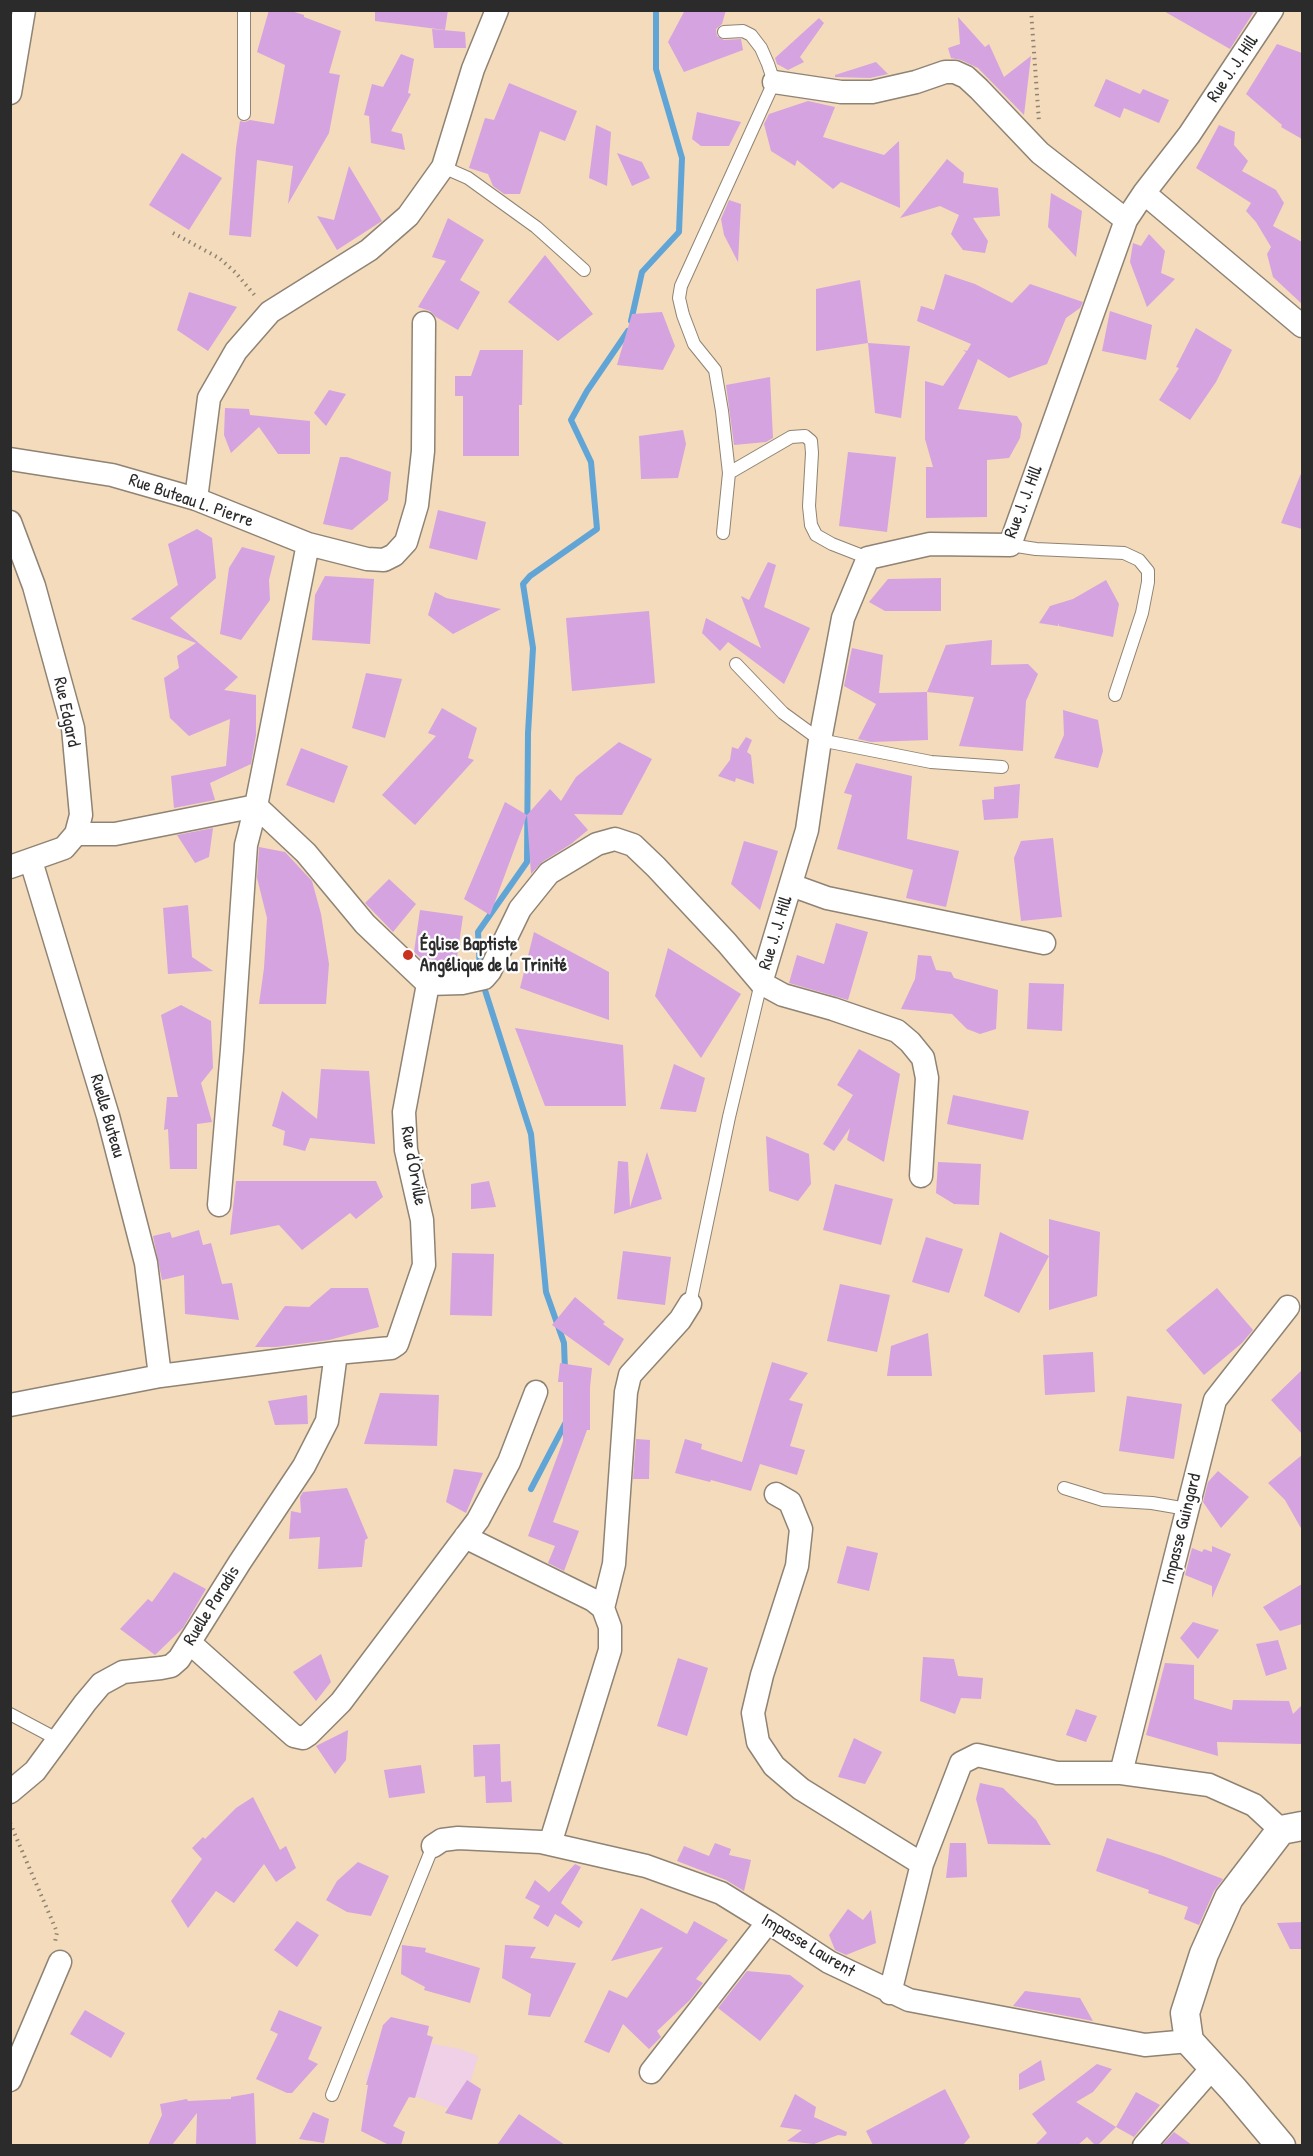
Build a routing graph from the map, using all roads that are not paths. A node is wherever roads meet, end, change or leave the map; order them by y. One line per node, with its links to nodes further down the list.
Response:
1 (24, 10): 7 (street)
2 (243, 10): 8 (lane)
3 (496, 10): 9 (street)
4 (1272, 10): 10 (street, Rue J. J. Hill)
5 (724, 32): 6 (lane)
6 (774, 82): 11 (street); 16 (lane)
7 (10, 93)
8 (243, 114)
9 (443, 167): 12 (lane); 17 (street)
10 (1144, 193): 11 (street, Rue J. J. Hill); 14 (street)
11 (1126, 220): 21 (street, Rue J. J. Hill)
12 (584, 270)
13 (424, 323): 20 (street, Rue Buteau L. Pierre)
14 (1302, 326)
15 (10, 459): 17 (street, Rue Buteau L. Pierre)
16 (729, 473): 19 (lane); 22 (lane)
17 (196, 500): 20 (street, Rue Buteau L. Pierre)
18 (10, 522): 28 (street, Rue Edgard)
19 (723, 533)
20 (308, 544): 27 (street)
21 (1010, 545): 22 (street, Rue J. J. Hill); 24 (lane)
22 (868, 558): 25 (street, Rue J. J. Hill)
23 (736, 664): 25 (lane)
24 (1115, 695)
25 (820, 740): 26 (lane); 30 (street, Rue J. J. Hill)
26 (1002, 767)
27 (256, 806): 28 (street); 33 (street); 35 (street)
28 (76, 834): 29 (street)
29 (21, 864): 39 (street, Ruelle Buteau)
30 (791, 885): 31 (street); 32 (street, Rue J. J. Hill)
31 (1044, 943)
32 (761, 983): 33 (street); 34 (street); 36 (lane)
33 (428, 984): 38 (street, Rue d'Orville)
34 (921, 1176)
35 (219, 1205)
36 (690, 1304): 46 (street)
37 (1288, 1307): 44 (street, Impasse Guingard)
38 (336, 1353): 39 (street, Rue d'Orville); 47 (street, Ruelle Paradis)
39 (160, 1376): 41 (street, Rue d'Orville)
40 (536, 1392): 45 (street)
41 (10, 1405)
42 (1064, 1488): 44 (lane)
43 (776, 1494): 55 (street)
44 (1187, 1509): 50 (street, Impasse Guingard)
45 (465, 1537): 46 (street); 47 (street)
46 (603, 1608): 53 (street)
47 (190, 1643): 49 (street, Ruelle Paradis)
48 (10, 1714): 49 (lane)
49 (57, 1739): 51 (street, Ruelle Paradis)
50 (1121, 1773): 52 (street); 55 (street)
51 (10, 1792)
52 (1292, 1828): 59 (street)
53 (550, 1844): 54 (street, Impasse Laurent); 56 (street, Impasse Laurent)
54 (433, 1846): 63 (lane)
55 (922, 1864): 58 (street)
56 (768, 1922): 58 (street, Impasse Laurent); 61 (street)
57 (60, 1962): 62 (street)
58 (890, 1993): 59 (street, Impasse Laurent)
59 (1189, 2041): 60 (street)
60 (1213, 2067): 64 (street); 65 (street)
61 (651, 2072)
62 (10, 2080)
63 (332, 2095)
64 (1144, 2145)
65 (1281, 2145)

